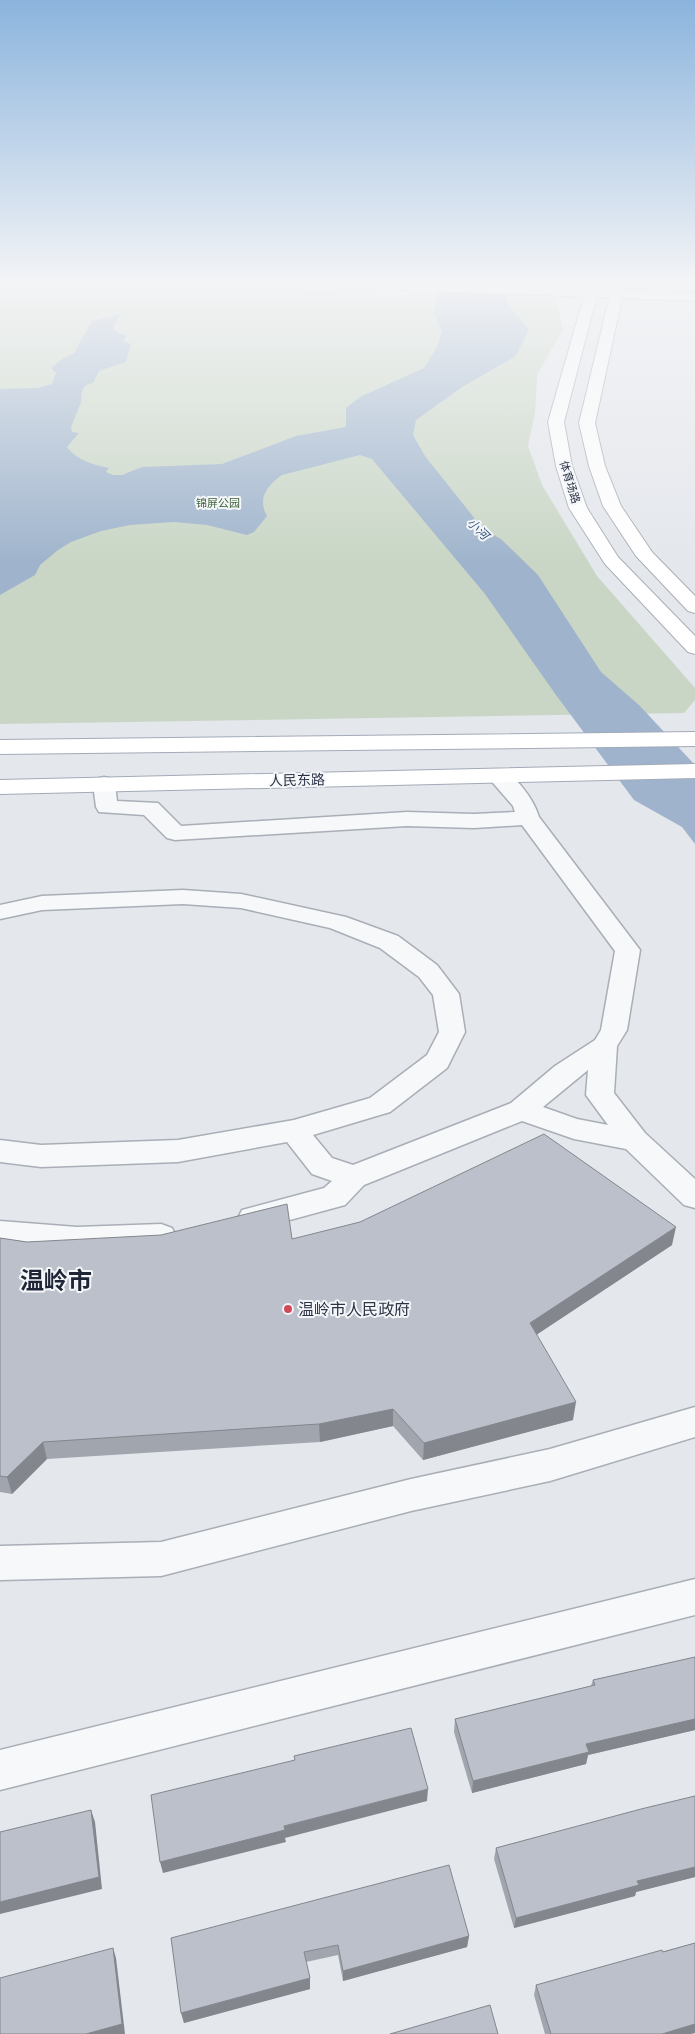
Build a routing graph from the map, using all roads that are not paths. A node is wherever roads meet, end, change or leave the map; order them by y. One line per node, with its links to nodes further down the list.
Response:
1 (574, 374): 4 (main road, 体育场路)
2 (594, 374): 3 (main road)
3 (695, 607)
4 (695, 648)
5 (695, 739): 6 (main road)
6 (0, 747)
7 (695, 771): 8 (main road, 人民东路)
8 (498, 776): 9 (main road, 人民东路); 11 (street)
9 (104, 784): 10 (main road, 人民东路); 11 (street)
10 (0, 787)
11 (528, 818): 13 (street)
12 (0, 912): 15 (street)
13 (604, 1046): 14 (street); 16 (street)
14 (521, 1110): 16 (street); 18 (street)
15 (294, 1130): 17 (street); 18 (street)
16 (635, 1140): 19 (street)
17 (0, 1151)
18 (354, 1178): 20 (street)
19 (695, 1198)
20 (223, 1225)
21 (0, 1234): 22 (street)
22 (186, 1235)
23 (695, 1422): 24 (street)
24 (0, 1563)
25 (695, 1597): 26 (street)
26 (0, 1770)

